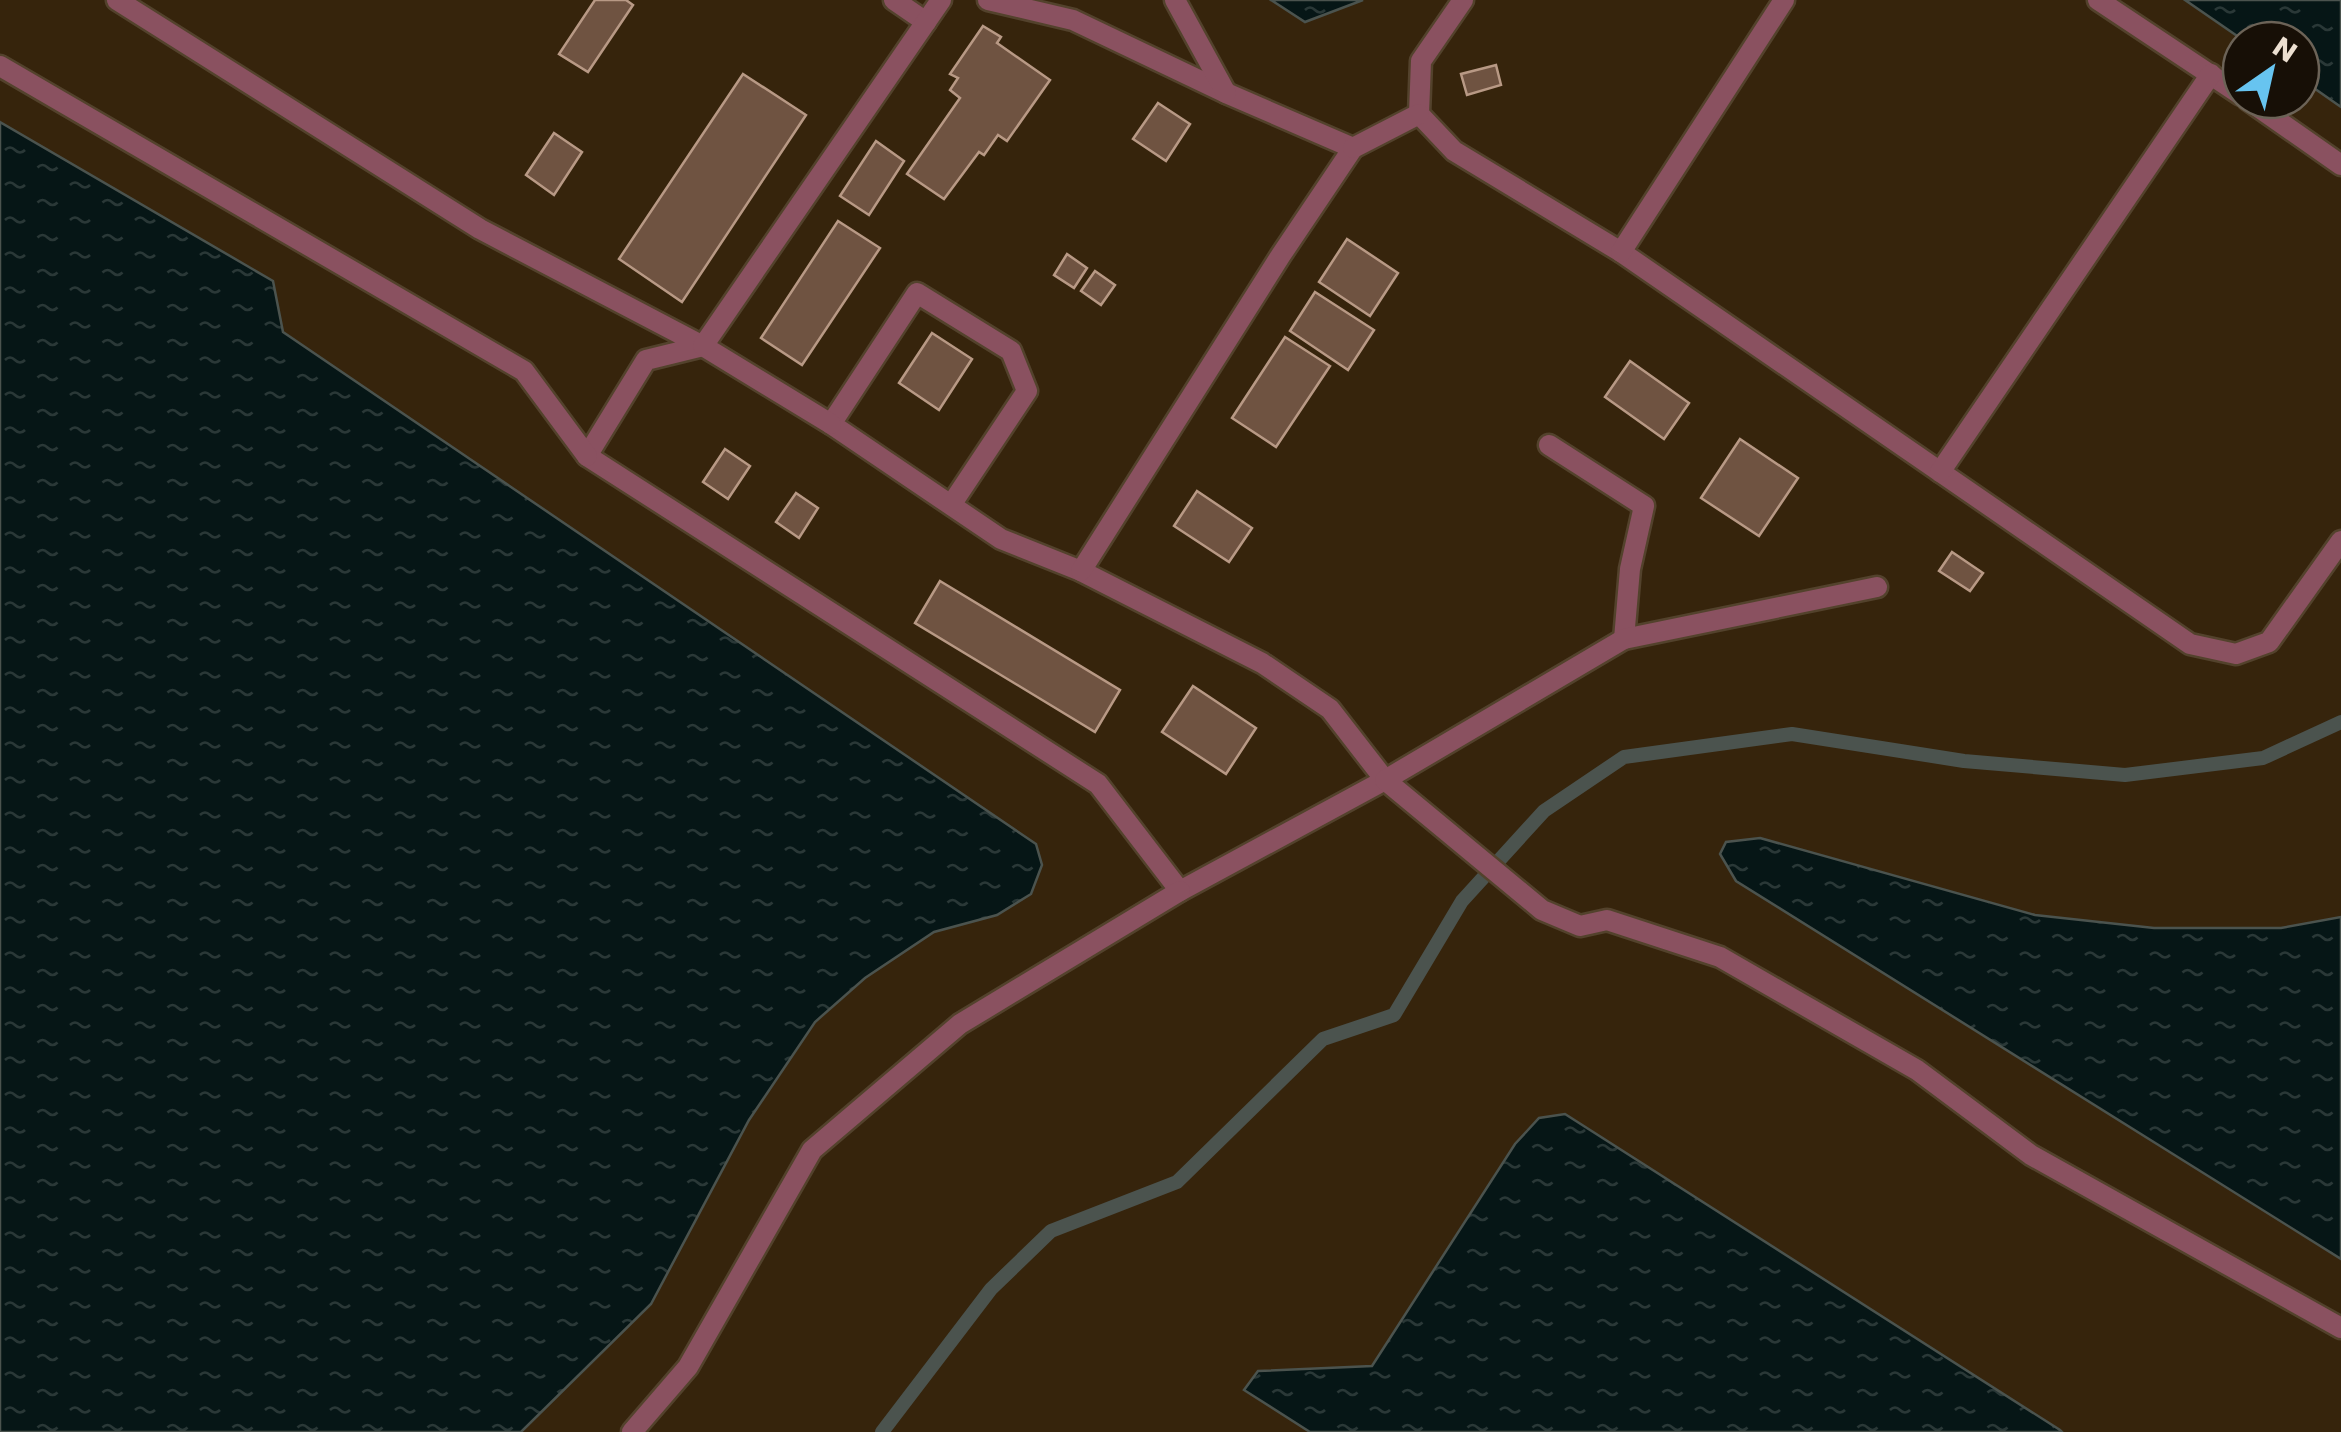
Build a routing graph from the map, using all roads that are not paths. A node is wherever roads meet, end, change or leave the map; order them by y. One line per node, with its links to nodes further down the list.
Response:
1 (116, 0): 19 (lane)
2 (894, 0): 9 (lane)
3 (940, 0): 9 (lane)
4 (988, 0): 13 (lane)
5 (1175, 0): 13 (lane)
6 (1463, 0): 14 (lane)
7 (1784, 0): 18 (lane)
8 (2098, 0): 11 (lane)
9 (926, 22): 19 (lane)
10 (0, 66): 22 (lane)
11 (2211, 74): 12 (lane); 23 (lane)
12 (2221, 81)
13 (1226, 93): 16 (lane)
14 (1419, 114): 16 (lane); 18 (lane)
15 (2277, 120): 17 (lane)
16 (1353, 148): 26 (lane)
17 (2341, 165)
18 (1621, 252): 23 (lane)
19 (702, 346): 20 (lane); 22 (lane)
20 (831, 424): 24 (lane); 24 (lane)
21 (1549, 446): 28 (lane)
22 (586, 456): 30 (lane)
23 (1940, 472): 25 (lane)
24 (951, 506): 26 (lane)
25 (2341, 541)
26 (1081, 571): 29 (lane)
27 (1877, 587): 28 (lane)
28 (1624, 639): 29 (lane)
29 (1385, 780): 30 (lane); 31 (lane)
30 (1180, 891): 32 (lane)
31 (2341, 1328)
32 (632, 1432)

